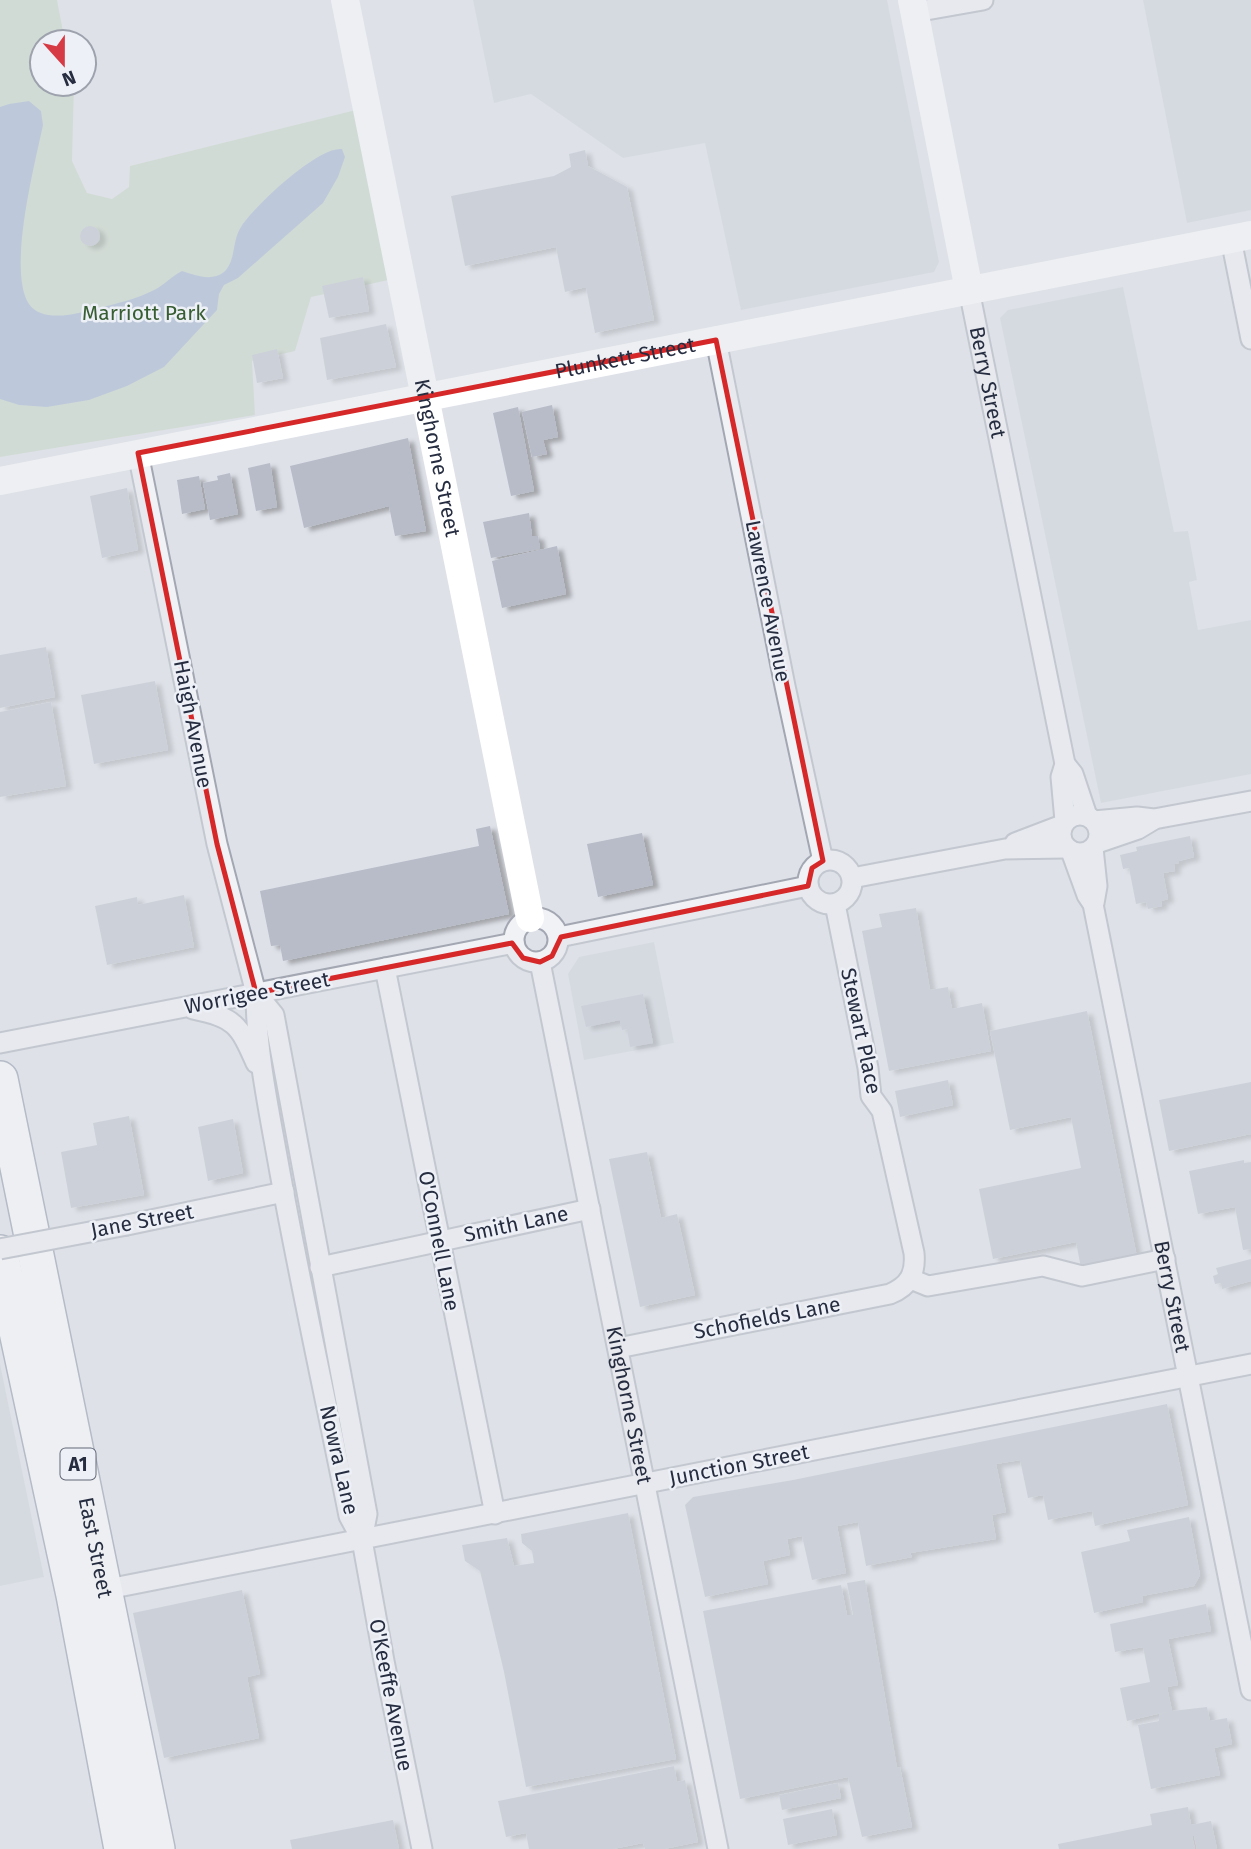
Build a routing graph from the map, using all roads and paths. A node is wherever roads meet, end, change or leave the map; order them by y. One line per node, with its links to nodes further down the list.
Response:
1 (345, 0): 8 (street, Kinghorne Street)
2 (983, 0): 3 (street)
3 (914, 6): 5 (street, Berry Street)
4 (1241, 237): 5 (street, Plunkett Street); 6 (street)
5 (969, 290): 7 (street, Plunkett Street); 11 (street, Berry Street)
6 (1251, 339)
7 (716, 340): 8 (street, Plunkett Street); 19 (street, Lawrence Avenue)
8 (426, 398): 9 (street, Plunkett Street); 24 (street, Kinghorne Street)
9 (138, 453): 10 (street, Plunkett Street); 29 (street, Haigh Avenue)
10 (0, 481)
11 (1065, 764): 13 (street, Berry Street); 15 (street, Berry Street)
12 (1251, 801): 14 (street)
13 (1091, 818): 14 (street); 15 (street); 16 (street)
14 (1154, 819): 16 (street)
15 (1064, 823): 17 (street); 18 (street)
16 (1095, 845): 18 (street); 23 (street, Berry Street)
17 (1005, 849): 18 (street); 20 (street)
18 (1069, 850): 23 (street, Berry Street)
19 (822, 861): 20 (street); 21 (street)
20 (852, 878): 22 (street)
21 (808, 886): 22 (street); 25 (street)
22 (835, 904): 42 (street, Stewart Place)
23 (1093, 904): 40 (street, Berry Street)
24 (530, 918): 25 (street); 26 (street)
25 (559, 937): 27 (street)
26 (514, 943): 27 (street); 28 (street, Worrigee Street)
27 (540, 962): 36 (street, Kinghorne Street)
28 (385, 968): 29 (street, Worrigee Street); 38 (street, O'Connell Lane)
29 (256, 993): 30 (street, Worrigee Street); 33 (street, Nowra Lane); 34 (street, Nowra Lane)
30 (186, 1007): 31 (street, Worrigee Street); 33 (street, Nowra Lane)
31 (0, 1043)
32 (0, 1079): 49 (highway, East Street / A1)
33 (265, 1083): 35 (street, Nowra Lane)
34 (297, 1140): 35 (street, Nowra Lane); 37 (street, Nowra Lane)
35 (284, 1192): 37 (street, Nowra Lane); 39 (street, Jane Street, bridge); 48 (street, Nowra Lane)
36 (590, 1209): 38 (street, Smith Lane); 43 (street, Kinghorne Street)
37 (313, 1231): 41 (street, Nowra Lane)
38 (439, 1241): 41 (street, Smith Lane); 47 (street, O'Connell Lane)
39 (0, 1251): 51 (highway, East Street / A1)
40 (1165, 1259): 42 (street); 45 (street, Berry Street)
41 (320, 1267): 48 (street, Nowra Lane)
42 (911, 1279): 43 (street, Schofields Lane)
43 (618, 1348): 46 (street, Kinghorne Street)
44 (1251, 1364): 45 (street, Junction Street)
45 (1188, 1377): 46 (street, Junction Street); 50 (street, Berry Street)
46 (645, 1484): 47 (street, Junction Street); 54 (street, Kinghorne Street)
47 (495, 1514): 48 (street, Junction Street)
48 (362, 1540): 49 (street, Junction Street); 53 (street, O'Keeffe Avenue)
49 (103, 1590): 52 (highway, East Street / A1)
50 (1251, 1690)
51 (122, 1849)
52 (157, 1849)
53 (422, 1849)
54 (718, 1849)

